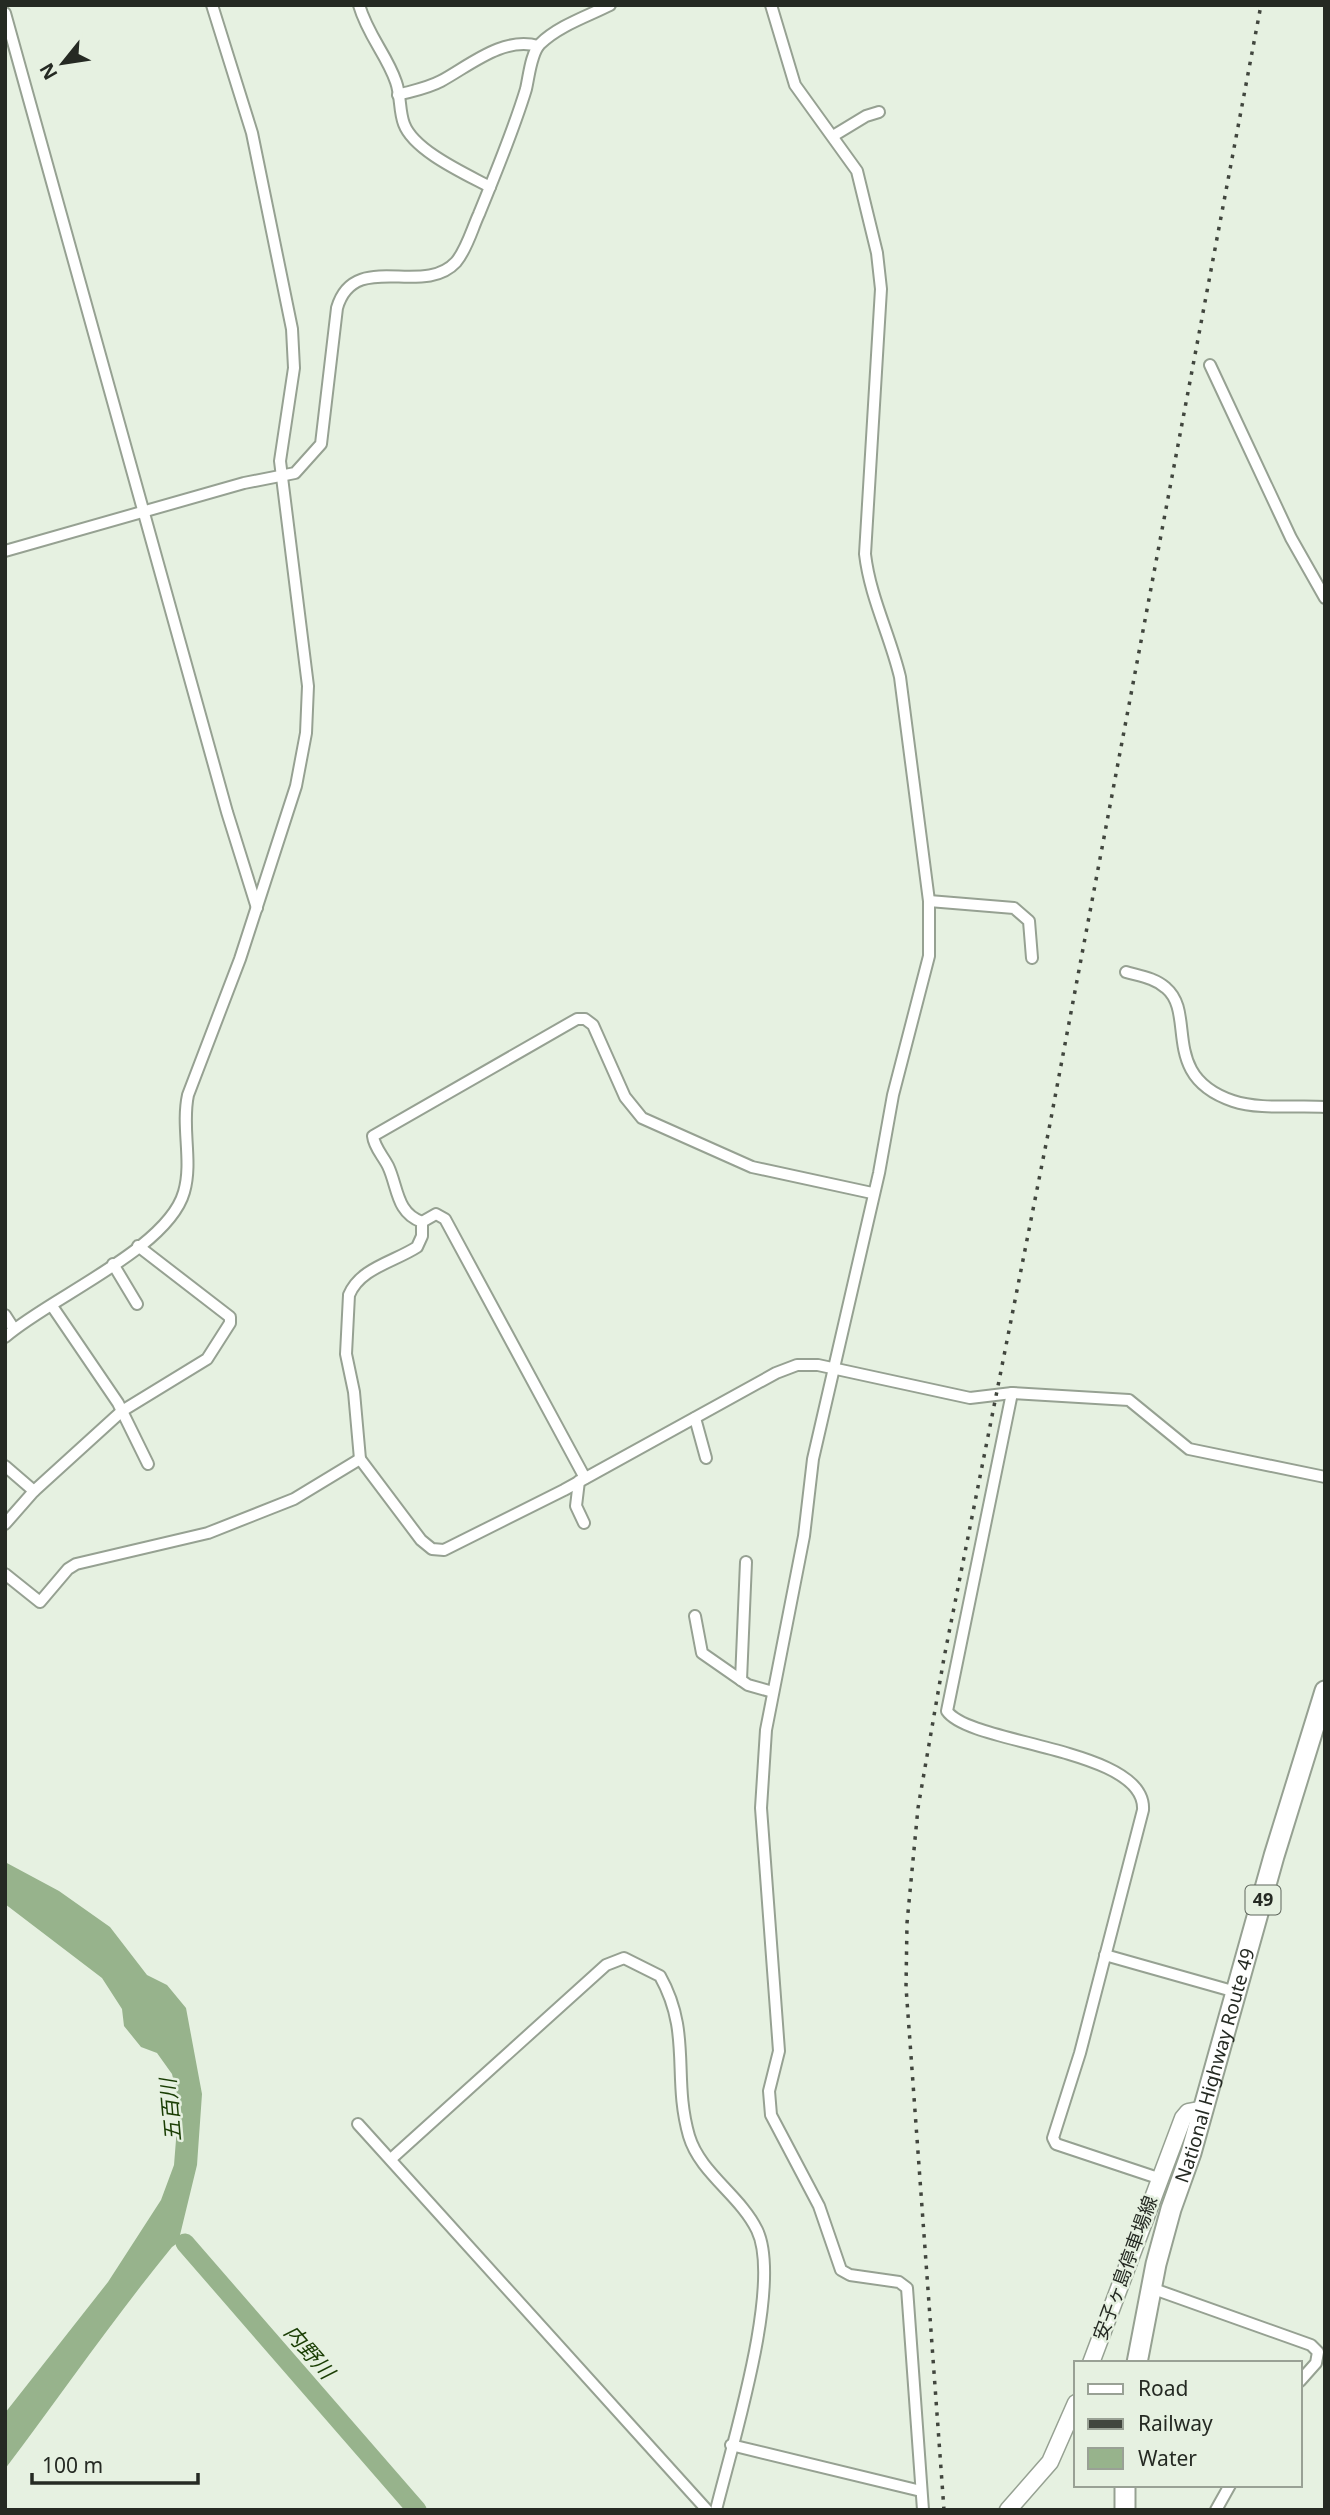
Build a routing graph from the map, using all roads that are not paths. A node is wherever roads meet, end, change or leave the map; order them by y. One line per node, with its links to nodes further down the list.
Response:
1 (212, 5): 12 (street)
2 (359, 5): 7 (street)
3 (610, 5): 6 (street)
4 (771, 5): 9 (street)
5 (5, 13): 13 (street)
6 (538, 46): 7 (street); 10 (street)
7 (398, 95): 10 (street)
8 (879, 112): 9 (street)
9 (833, 136): 16 (street)
10 (489, 187): 12 (street)
11 (1210, 365): 15 (street)
12 (280, 477): 13 (street); 17 (street)
13 (145, 513): 14 (street); 17 (street)
14 (5, 551)
15 (1323, 592)
16 (929, 901): 18 (street); 21 (street)
17 (257, 908): 23 (street)
18 (1032, 958)
19 (1126, 972): 20 (street)
20 (1325, 1107)
21 (872, 1193): 22 (street); 29 (street)
22 (422, 1222): 34 (street); 38 (street)
23 (138, 1246): 24 (street); 31 (street)
24 (113, 1264): 25 (street); 26 (street)
25 (137, 1304)
26 (52, 1306): 28 (street); 31 (street)
27 (5, 1315): 28 (street)
28 (10, 1333)
29 (835, 1368): 30 (street); 32 (street); 47 (street)
30 (1012, 1393): 37 (street); 49 (street)
31 (122, 1411): 35 (street); 39 (street)
32 (695, 1418): 33 (street); 38 (street)
33 (705, 1458)
34 (360, 1459): 38 (street); 43 (street)
35 (148, 1464)
36 (5, 1465): 39 (street)
37 (1325, 1477)
38 (582, 1479): 40 (street)
39 (34, 1491): 41 (street)
40 (584, 1523)
41 (5, 1524)
42 (746, 1562): 45 (street)
43 (5, 1574)
44 (695, 1616): 45 (street)
45 (741, 1680): 47 (street)
46 (1325, 1691): 48 (highway, National Highway Route 49 / 49)
47 (773, 1692): 63 (street)
48 (1321, 1714): 50 (highway, National Highway Route 49 / 49)
49 (1105, 1955): 50 (street); 54 (street)
50 (1236, 1992): 51 (highway, National Highway Route 49 / 49)
51 (1204, 2109): 54 (main road, 安子ヶ島停車場線); 55 (highway, National Highway Route 49 / 49)
52 (358, 2124): 53 (street)
53 (391, 2159): 60 (street); 64 (street)
54 (1158, 2178): 56 (main road, 安子ヶ島停車場線)
55 (1151, 2288): 57 (highway, National Highway Route 49 / 49); 58 (street)
56 (1092, 2361)
57 (1137, 2361)
58 (1302, 2379)
59 (1074, 2408): 67 (main road)
60 (731, 2445): 63 (street); 65 (street)
61 (1125, 2487): 68 (highway)
62 (1229, 2487): 69 (street)
63 (921, 2491): 66 (street)
64 (707, 2510)
65 (716, 2510)
66 (923, 2510)
67 (1008, 2510)
68 (1125, 2510)
69 (1216, 2510)

